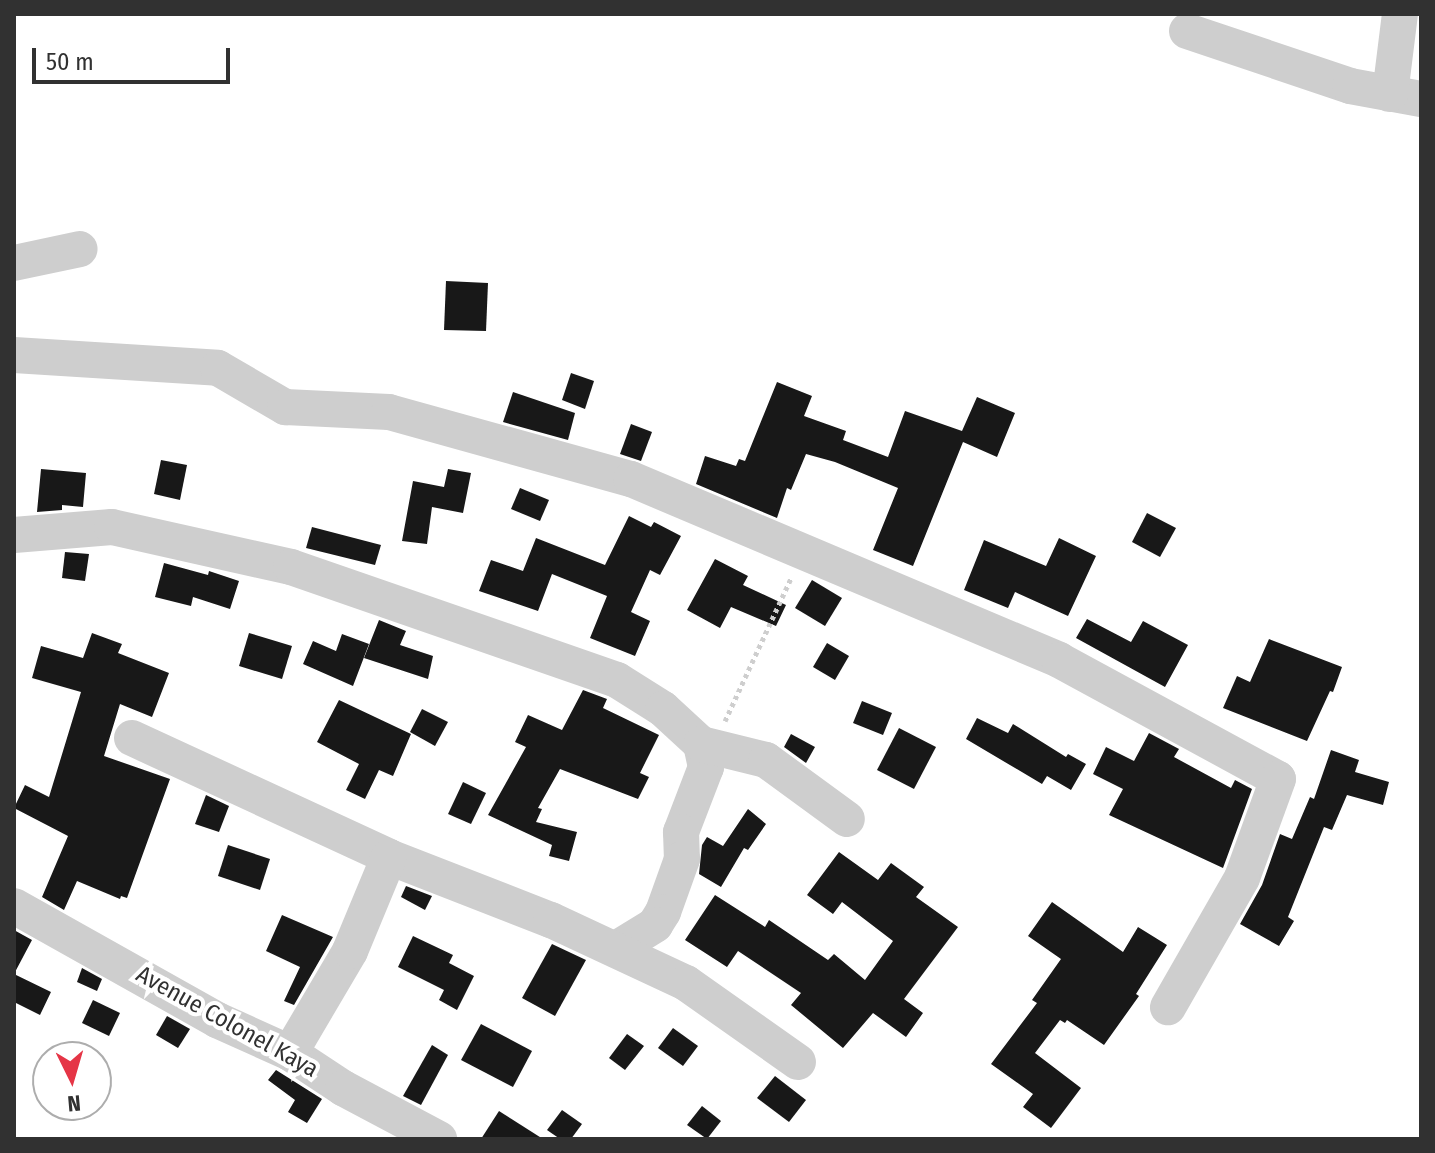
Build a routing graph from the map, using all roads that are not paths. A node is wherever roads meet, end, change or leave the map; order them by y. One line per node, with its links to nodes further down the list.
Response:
1 (1400, 14): 3 (street)
2 (1187, 31): 3 (street)
3 (1405, 97)
4 (80, 249): 5 (street)
5 (14, 263)
6 (14, 355): 14 (street)
7 (14, 535): 9 (street)
8 (132, 738): 11 (street)
9 (701, 744): 10 (street); 13 (street)
10 (847, 819)
11 (389, 857): 13 (street); 15 (street)
12 (14, 906): 15 (street, Avenue Colonel Kaya)
13 (616, 949): 16 (street)
14 (1168, 1007)
15 (290, 1053): 17 (street, Avenue Colonel Kaya)
16 (798, 1062)
17 (439, 1139)

